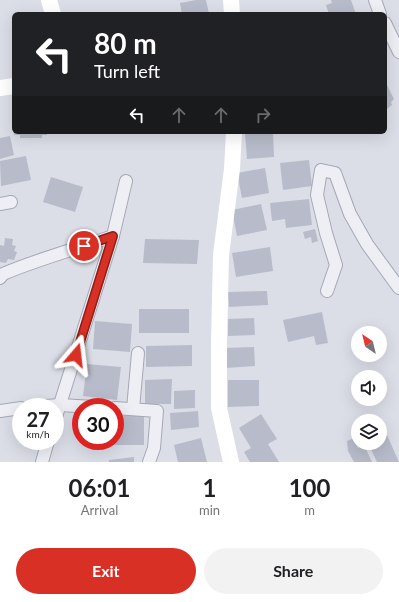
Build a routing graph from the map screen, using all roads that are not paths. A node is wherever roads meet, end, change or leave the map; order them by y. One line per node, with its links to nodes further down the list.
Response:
1 (49, 0): 4 (main road)
2 (231, 0): 5 (main road)
3 (375, 0): 6 (street)
4 (53, 12)
5 (232, 12)
6 (379, 12)
7 (387, 27): 8 (street)
8 (399, 52)
9 (12, 86): 10 (main road)
10 (0, 88)
11 (234, 134): 26 (main road)
12 (126, 181): 13 (street)
13 (113, 236): 14 (street); 18 (street)
14 (0, 278)
15 (399, 288): 16 (street)
16 (327, 291)
17 (138, 353): 21 (street)
18 (62, 398)
19 (124, 408): 21 (street)
20 (12, 409): 22 (street)
21 (133, 409): 25 (street)
22 (0, 411)
23 (45, 450): 24 (street)
24 (42, 462)
25 (149, 462)
26 (231, 462)

